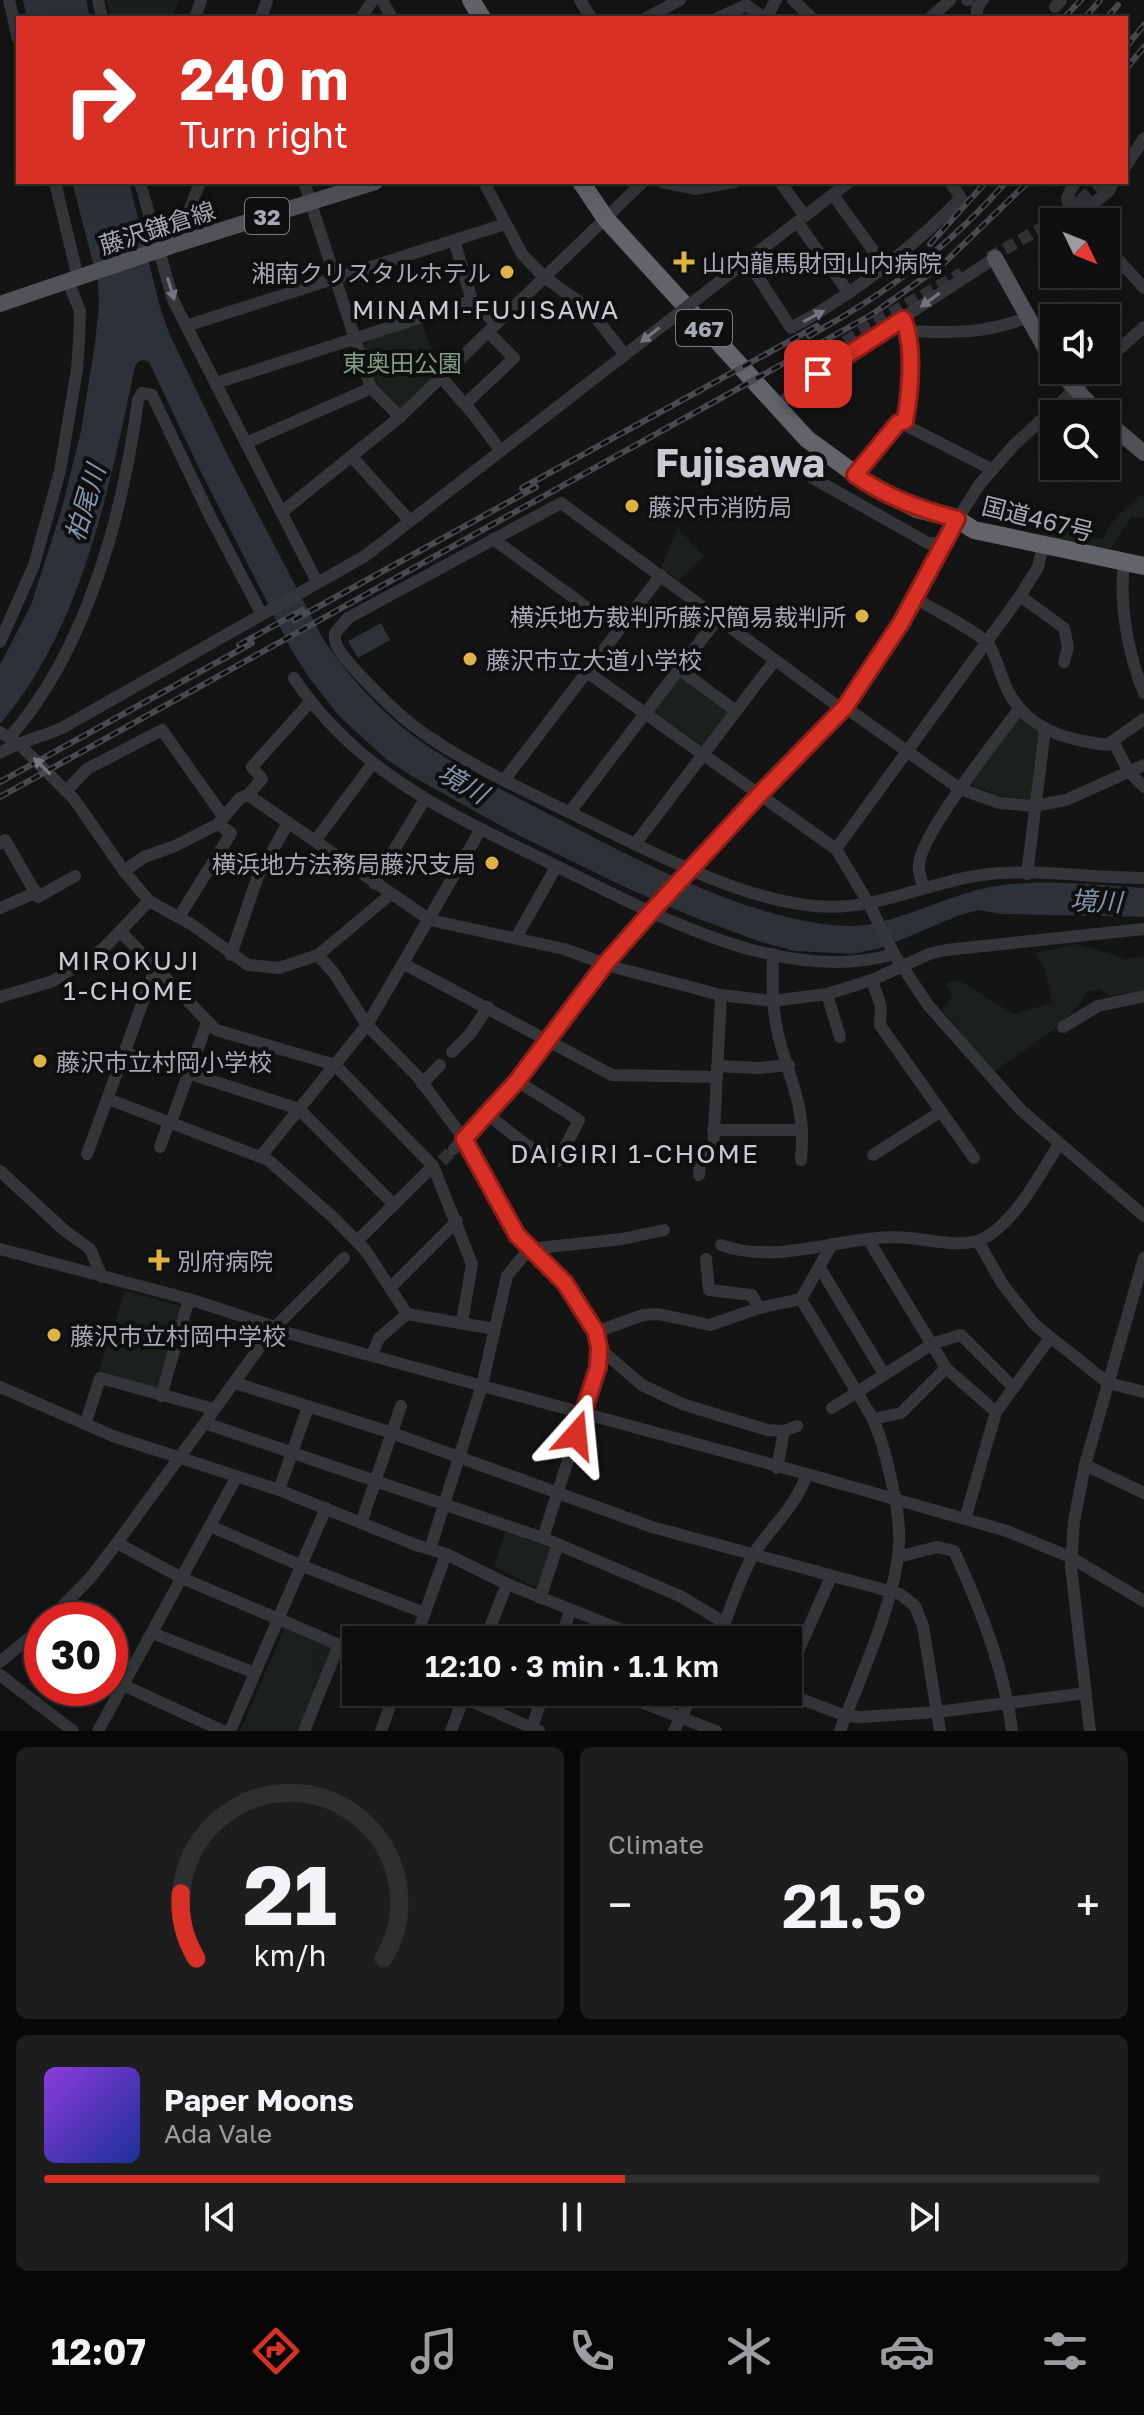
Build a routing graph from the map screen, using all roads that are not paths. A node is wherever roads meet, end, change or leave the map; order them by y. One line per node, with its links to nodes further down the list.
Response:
1 (9, 0): 10 (street)
2 (680, 0): 6 (street)
3 (793, 0): 9 (street)
4 (950, 0): 5 (street)
5 (935, 9)
6 (650, 16)
7 (722, 16): 8 (street)
8 (762, 16)
9 (810, 16)
10 (16, 30)
11 (1144, 139): 12 (street)
12 (1128, 163)
13 (55, 184): 44 (street)
14 (140, 184): 37 (street)
15 (199, 184): 36 (street)
16 (305, 184): 30 (street)
17 (369, 184): 30 (main road, 藤沢鎌倉線 / 32)
18 (485, 184): 34 (street)
19 (582, 184): 32 (highway, 国道467号 / 467)
20 (641, 184): 32 (street)
21 (672, 184): 22 (street)
22 (723, 184)
23 (781, 184): 33 (street)
24 (847, 184): 28 (street)
25 (951, 184): 41 (street)
26 (1074, 184): 29 (street)
27 (1112, 184): 29 (street)
28 (833, 195): 33 (street); 41 (street)
29 (1067, 198): 31 (street)
30 (310, 203): 36 (main road, 藤沢鎌倉線 / 32); 43 (street)
31 (1072, 208)
32 (606, 219): 42 (street); 66 (highway, 国道467号 / 467)
33 (801, 219): 39 (street); 46 (street)
34 (505, 224): 35 (street); 42 (street)
35 (454, 240): 43 (street); 47 (street)
36 (177, 244): 37 (main road, 藤沢鎌倉線 / 32)
37 (157, 252): 44 (main road, 藤沢鎌倉線 / 32); 51 (street, one-way to 51)
38 (995, 258): 49 (main road); 50 (street, one-way to 50)
39 (747, 260): 46 (street, one-way to 46); 57 (street, one-way to 57, bridge)
40 (1120, 261): 45 (street)
41 (886, 268): 46 (street)
42 (544, 277): 53 (street); 57 (street)
43 (335, 278): 51 (street); 55 (street)
44 (75, 279): 48 (main road, 藤沢鎌倉線 / 32); 92 (street)
45 (1144, 288)
46 (849, 293)
47 (472, 301): 53 (street); 55 (street)
48 (0, 304)
49 (1029, 317): 50 (street); 54 (main road)
50 (905, 325): 66 (street); 68 (street)
51 (186, 326): 59 (street)
52 (1144, 327): 56 (street)
53 (492, 328): 58 (street); 65 (street)
54 (1040, 338)
55 (355, 339): 59 (street); 62 (street)
56 (1120, 348)
57 (625, 355): 71 (street)
58 (441, 377): 65 (street); 67 (street)
59 (216, 383): 70 (street)
60 (1069, 384): 63 (main road)
61 (1081, 384): 63 (street)
62 (371, 388): 67 (street); 70 (street)
63 (1074, 390): 64 (main road); 74 (street)
64 (1084, 400)
65 (465, 404): 71 (street)
66 (776, 406): 75 (highway, 国道467号 / 467)
67 (400, 417): 73 (street)
68 (905, 421): 74 (street); 75 (street)
69 (1120, 433): 72 (main road)
70 (246, 443): 77 (street)
71 (500, 450): 79 (street)
72 (1144, 453)
73 (351, 456): 77 (street); 79 (street)
74 (991, 469): 78 (street)
75 (855, 475): 78 (highway, 国道467号 / 467)
76 (811, 477): 81 (street)
77 (282, 512): 86 (street)
78 (957, 519): 81 (street); 82 (highway, 国道467号 / 467)
79 (410, 521): 86 (street)
80 (493, 539): 85 (street); 91 (street); 115 (street)
81 (944, 543): 88 (street)
82 (1043, 546): 83 (highway, 国道467号 / 467); 87 (street)
83 (1124, 562): 84 (highway, 国道467号 / 467); 99 (street)
84 (1144, 566)
85 (661, 575): 90 (street); 91 (street)
86 (312, 585): 89 (street)
87 (1020, 596): 93 (street); 95 (street)
88 (915, 598): 93 (street); 101 (street)
89 (262, 613): 107 (street); 107 (street)
90 (718, 618): 94 (street); 96 (street)
91 (618, 630): 97 (street)
92 (0, 642)
93 (988, 643): 102 (street); 109 (street)
94 (775, 660): 101 (street); 103 (street)
95 (1064, 662)
96 (679, 669): 103 (street); 104 (street)
97 (587, 672): 104 (street); 115 (street)
98 (294, 678): 100 (street)
99 (1144, 693)
100 (311, 701): 112 (street); 119 (street)
101 (844, 708): 109 (street); 120 (street)
102 (1019, 709): 106 (street); 117 (street)
103 (736, 711): 111 (street)
104 (645, 713): 111 (street); 123 (street)
105 (1144, 719): 108 (street)
106 (1045, 729): 108 (street); 122 (street)
107 (8, 737): 110 (street); 118 (street, one-way to 107)
108 (1114, 743): 114 (street)
109 (907, 751): 117 (street); 130 (street)
110 (0, 753)
111 (703, 754): 120 (street); 129 (street)
112 (373, 763): 121 (street); 127 (street)
113 (1144, 765): 114 (street)
114 (1129, 772): 116 (street); 122 (street)
115 (505, 779): 123 (street)
116 (1144, 787)
117 (960, 789): 122 (street); 138 (street)
118 (66, 791): 124 (street); 132 (street)
119 (248, 795): 124 (street); 125 (street)
120 (759, 795): 130 (street); 133 (street)
121 (425, 799): 126 (street); 137 (street)
122 (1034, 806): 134 (street)
123 (570, 812): 129 (street)
124 (220, 820): 132 (street); 145 (street)
125 (288, 823): 127 (street); 152 (street)
126 (481, 829): 131 (street); 146 (street)
127 (315, 841): 137 (street)
128 (0, 843): 139 (street)
129 (635, 844): 133 (street)
130 (836, 849): 142 (street)
131 (556, 867): 144 (street); 149 (street)
132 (124, 871): 141 (street)
133 (688, 872): 142 (street); 144 (street)
134 (1027, 874): 136 (street); 138 (street)
135 (75, 876): 139 (street)
136 (1144, 878)
137 (374, 883): 140 (street)
138 (924, 888): 142 (street)
139 (37, 892): 143 (street)
140 (391, 894): 146 (street); 153 (street)
141 (149, 901): 145 (street); 148 (street)
142 (870, 907): 150 (street)
143 (0, 908)
144 (653, 910): 151 (street); 154 (street)
145 (179, 917): 152 (street)
146 (430, 920): 149 (street); 155 (street)
147 (1144, 929): 156 (street)
148 (120, 931): 157 (street); 162 (street)
149 (516, 938): 154 (street)
150 (893, 952): 151 (street); 156 (street)
151 (773, 954): 163 (street)
152 (231, 955): 153 (street)
153 (318, 955): 166 (street)
154 (606, 963): 160 (street); 169 (street)
155 (404, 964): 164 (street); 166 (street)
156 (902, 967): 158 (street); 187 (street)
157 (155, 969): 165 (street); 171 (street)
158 (872, 980): 159 (street); 181 (street)
159 (827, 994): 163 (street); 168 (street)
160 (721, 995): 163 (street); 175 (street)
161 (1144, 996): 167 (street)
162 (0, 997)
163 (772, 1001): 174 (street)
164 (488, 1007): 169 (street); 170 (street)
165 (207, 1023): 172 (street); 176 (street)
166 (367, 1025): 172 (street); 178 (street)
167 (1063, 1027)
168 (840, 1037)
169 (550, 1040): 175 (street); 177 (street)
170 (452, 1052)
171 (126, 1053): 176 (street); 179 (street)
172 (335, 1065): 180 (street); 195 (street)
173 (440, 1065): 178 (street)
174 (789, 1065): 175 (street); 185 (street)
175 (717, 1072): 184 (street)
176 (189, 1075): 180 (street); 183 (street)
177 (517, 1081): 182 (street); 182 (street)
178 (422, 1084): 186 (street)
179 (108, 1099): 183 (street); 190 (street)
180 (299, 1109): 192 (street); 198 (street)
181 (940, 1112): 191 (street); 193 (street)
182 (488, 1115): 186 (street)
183 (170, 1122): 188 (street); 192 (street)
184 (713, 1130): 185 (street); 197 (street)
185 (802, 1130): 194 (street)
186 (464, 1139): 189 (street); 208 (street)
187 (1059, 1144): 199 (street); 204 (street)
188 (160, 1147)
189 (454, 1149)
190 (87, 1154)
191 (873, 1155)
192 (261, 1156): 203 (street)
193 (974, 1158)
194 (801, 1160)
195 (433, 1166): 198 (street); 200 (street)
196 (0, 1171): 213 (street)
197 (699, 1175)
198 (394, 1205): 203 (street)
199 (1144, 1216)
200 (457, 1221): 214 (street); 219 (street)
201 (664, 1230): 208 (street)
202 (868, 1239): 204 (street); 205 (street); 224 (street)
203 (357, 1241): 214 (street)
204 (978, 1241): 223 (street)
205 (832, 1244): 206 (street); 212 (street)
206 (721, 1245)
207 (0, 1249): 213 (street)
208 (529, 1249): 221 (street); 222 (street)
209 (344, 1258): 220 (street)
210 (1144, 1258): 230 (street)
211 (706, 1259): 217 (street)
212 (820, 1268): 216 (street); 228 (street)
213 (102, 1277): 215 (street)
214 (390, 1288): 218 (street)
215 (189, 1299): 220 (street); 236 (street)
216 (801, 1299): 217 (street); 234 (street)
217 (759, 1308): 222 (street)
218 (407, 1314): 219 (street); 226 (street)
219 (462, 1322): 221 (street)
220 (274, 1328): 226 (street); 229 (street)
221 (495, 1329): 231 (street)
222 (596, 1332): 225 (street)
223 (1050, 1338): 230 (street); 233 (street)
224 (931, 1345): 227 (street); 228 (street); 233 (street)
225 (599, 1348): 242 (street); 251 (street)
226 (372, 1355): 231 (street)
227 (946, 1368): 241 (street); 243 (street)
228 (884, 1374): 234 (street)
229 (235, 1383): 238 (street); 240 (street)
230 (1108, 1383): 235 (street); 250 (street)
231 (482, 1385): 242 (street); 248 (street)
232 (0, 1387): 244 (street)
233 (1013, 1387): 241 (street)
234 (856, 1392): 239 (street); 243 (street)
235 (1144, 1392)
236 (161, 1396): 240 (street); 244 (street)
237 (401, 1406): 246 (street)
238 (308, 1407): 246 (street); 247 (street)
239 (832, 1408)
240 (214, 1409): 245 (street)
241 (996, 1412): 261 (street)
242 (583, 1414): 251 (street); 257 (street)
243 (873, 1419): 258 (street)
244 (86, 1422): 249 (street)
245 (205, 1423): 247 (street); 249 (street)
246 (392, 1433): 248 (street); 254 (street)
247 (292, 1452): 254 (street); 255 (street)
248 (459, 1457): 257 (street); 259 (street)
249 (179, 1459): 253 (street); 265 (street)
250 (1085, 1465): 256 (street); 271 (street)
251 (777, 1468): 252 (street)
252 (807, 1474): 258 (street); 269 (street)
253 (236, 1478): 255 (street); 263 (street)
254 (375, 1481): 259 (street); 262 (street)
255 (279, 1490): 260 (street)
256 (1144, 1493)
257 (557, 1494): 264 (street); 269 (street)
258 (894, 1499): 261 (street); 270 (street)
259 (445, 1504): 264 (street); 267 (street)
260 (326, 1508): 262 (street); 272 (street)
261 (965, 1519): 271 (street)
262 (361, 1523): 267 (street)
263 (210, 1526): 272 (street); 274 (street)
264 (543, 1538): 266 (street)
265 (117, 1543): 274 (street); 279 (street)
266 (558, 1544): 277 (street); 283 (street)
267 (430, 1549): 268 (street)
268 (446, 1554): 275 (street); 281 (street)
269 (753, 1556): 273 (street); 283 (street)
270 (898, 1557): 276 (street); 301 (street)
271 (1070, 1557): 278 (street); 299 (street)
272 (302, 1566): 281 (street); 282 (street)
273 (831, 1577): 276 (street); 291 (street)
274 (182, 1578): 282 (street); 289 (street)
275 (507, 1584): 277 (street); 285 (street)
276 (892, 1591): 309 (street); 310 (street)
277 (540, 1598): 280 (street)
278 (1144, 1601)
279 (67, 1602)
280 (570, 1610): 286 (street); 287 (street)
281 (425, 1613): 284 (street)
282 (279, 1619): 292 (street); 295 (street)
283 (725, 1623): 288 (street)
284 (420, 1626)
285 (490, 1626)
286 (565, 1626)
287 (611, 1626)
288 (724, 1626)
289 (152, 1633): 295 (street); 297 (street)
290 (24, 1640): 294 (street)
291 (802, 1642)
292 (339, 1645): 293 (street); 317 (street)
293 (342, 1646)
294 (2, 1657)
295 (255, 1673): 316 (street)
296 (0, 1675): 313 (street)
297 (128, 1676)
298 (128, 1687): 315 (street)
299 (1086, 1693): 301 (street); 325 (street)
300 (802, 1699): 310 (street)
301 (1009, 1703): 309 (street); 324 (street)
302 (112, 1706): 314 (street)
303 (390, 1706): 318 (street)
304 (457, 1706): 319 (street)
305 (485, 1706): 312 (street)
306 (540, 1706): 312 (street)
307 (650, 1706): 311 (street)
308 (688, 1706): 311 (street)
309 (937, 1712): 310 (street); 323 (street)
310 (846, 1716): 322 (street)
311 (682, 1719): 320 (street); 321 (street)
312 (534, 1730)
313 (73, 1731)
314 (98, 1731)
315 (223, 1731)
316 (230, 1731)
317 (304, 1731)
318 (381, 1731)
319 (451, 1731)
320 (674, 1731)
321 (716, 1731)
322 (840, 1731)
323 (940, 1731)
324 (1012, 1731)
325 (1090, 1731)

